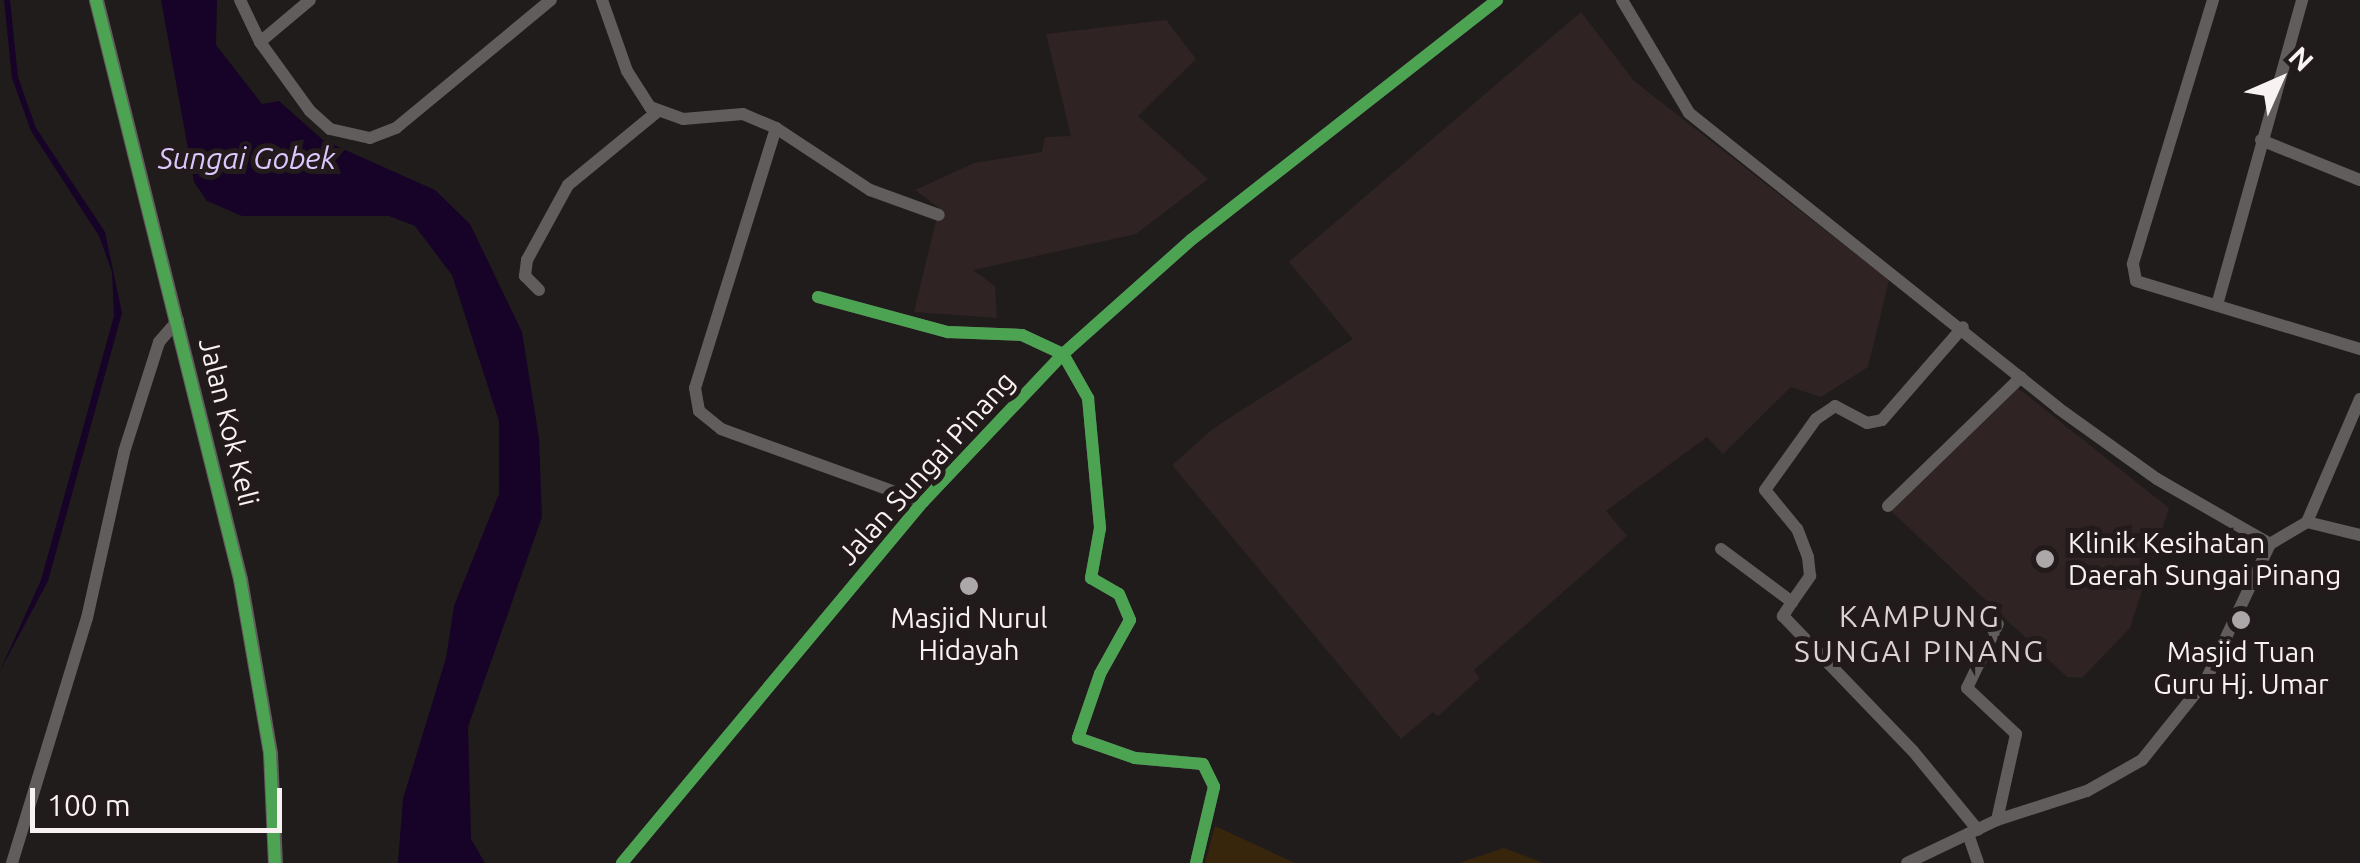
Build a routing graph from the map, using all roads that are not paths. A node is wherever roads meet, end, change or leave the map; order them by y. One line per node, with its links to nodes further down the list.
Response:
1 (96, 0): 19 (street, Jalan Kok Keli)
2 (240, 0): 10 (street)
3 (310, 0): 10 (street)
4 (551, 0): 10 (street)
5 (602, 0): 11 (street)
6 (1497, 0): 22 (street, Jalan Sungai Pinang)
7 (1622, 0): 20 (street)
8 (2213, 0): 18 (street)
9 (2302, 0): 13 (street)
10 (260, 42)
11 (658, 112): 12 (street); 16 (street)
12 (776, 128): 15 (street); 25 (street)
13 (2261, 140): 14 (street); 18 (street)
14 (2360, 180)
15 (939, 216)
16 (539, 290)
17 (818, 297): 22 (street)
18 (2216, 305): 21 (street)
19 (178, 320): 35 (street); 36 (street, Jalan Kok Keli)
20 (1963, 328): 23 (street); 31 (street)
21 (2360, 349)
22 (1064, 354): 25 (street, Jalan Sungai Pinang); 38 (street)
23 (2021, 377): 26 (street); 29 (street)
24 (2360, 398): 27 (street)
25 (923, 502): 37 (street, Jalan Sungai Pinang)
26 (1888, 506)
27 (2307, 522): 28 (street); 29 (street)
28 (2360, 535)
29 (2270, 544): 33 (street)
30 (1722, 550): 31 (street)
31 (1792, 602): 34 (street)
32 (1998, 624): 33 (street)
33 (1997, 820): 34 (street)
34 (1973, 832): 39 (street); 40 (street)
35 (12, 863)
36 (275, 863)
37 (622, 863)
38 (1196, 863)
39 (1907, 863)
40 (1978, 863)

